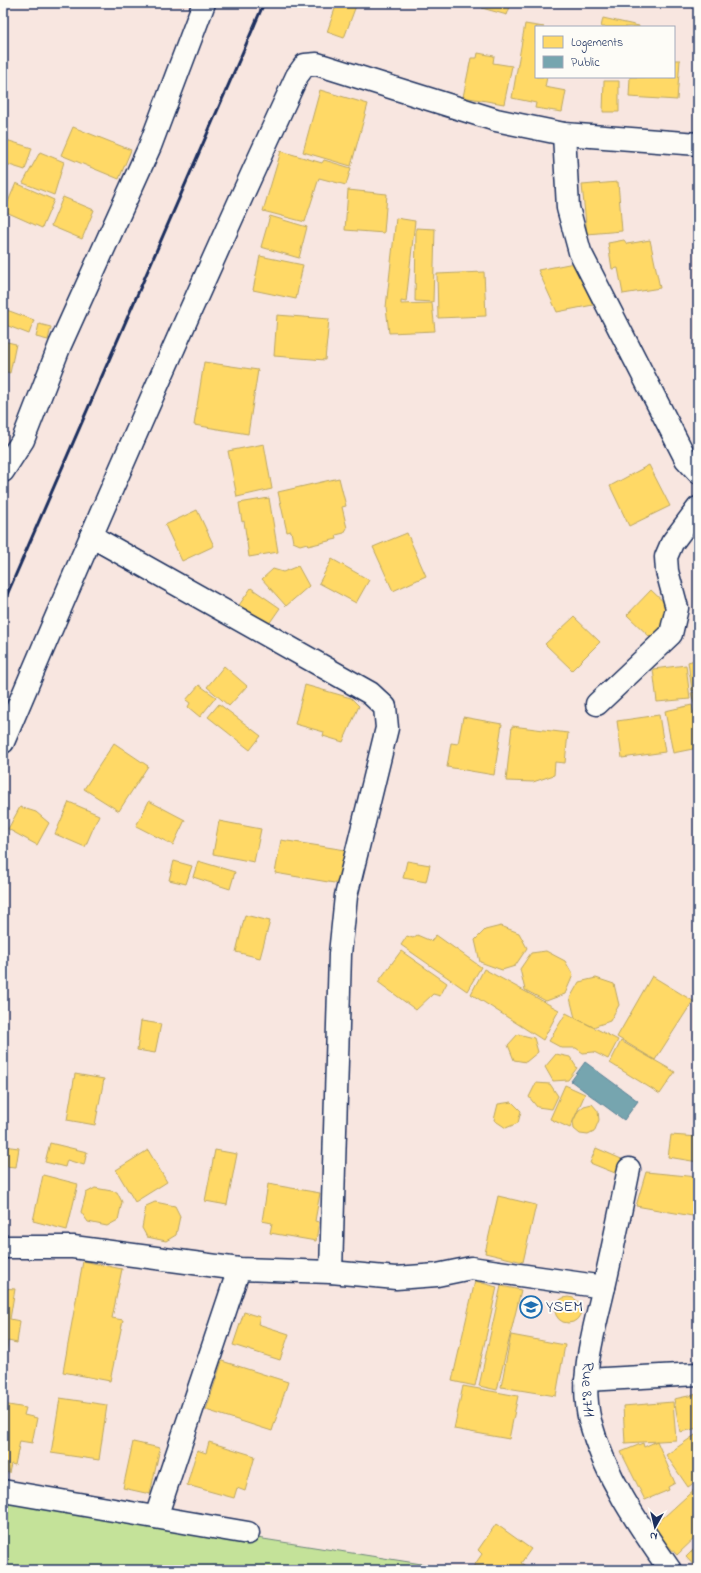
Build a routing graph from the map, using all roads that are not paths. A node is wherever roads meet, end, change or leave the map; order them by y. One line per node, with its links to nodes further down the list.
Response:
1 (204, 3): 4 (street)
2 (564, 134): 3 (street); 5 (street); 7 (street)
3 (698, 144)
4 (3, 471)
5 (698, 472)
6 (698, 508): 8 (street)
7 (91, 536): 9 (street); 13 (street)
8 (597, 704)
9 (3, 742)
10 (629, 1169): 14 (street, Rue 8.711)
11 (3, 1247): 12 (street)
12 (239, 1269): 13 (street); 18 (street)
13 (331, 1272): 14 (street)
14 (604, 1287): 16 (street, Rue 8.711)
15 (698, 1374): 16 (street)
16 (586, 1380): 20 (street, Rue 8.711)
17 (3, 1491): 18 (street)
18 (156, 1517): 19 (street)
19 (248, 1534)
20 (670, 1570)

